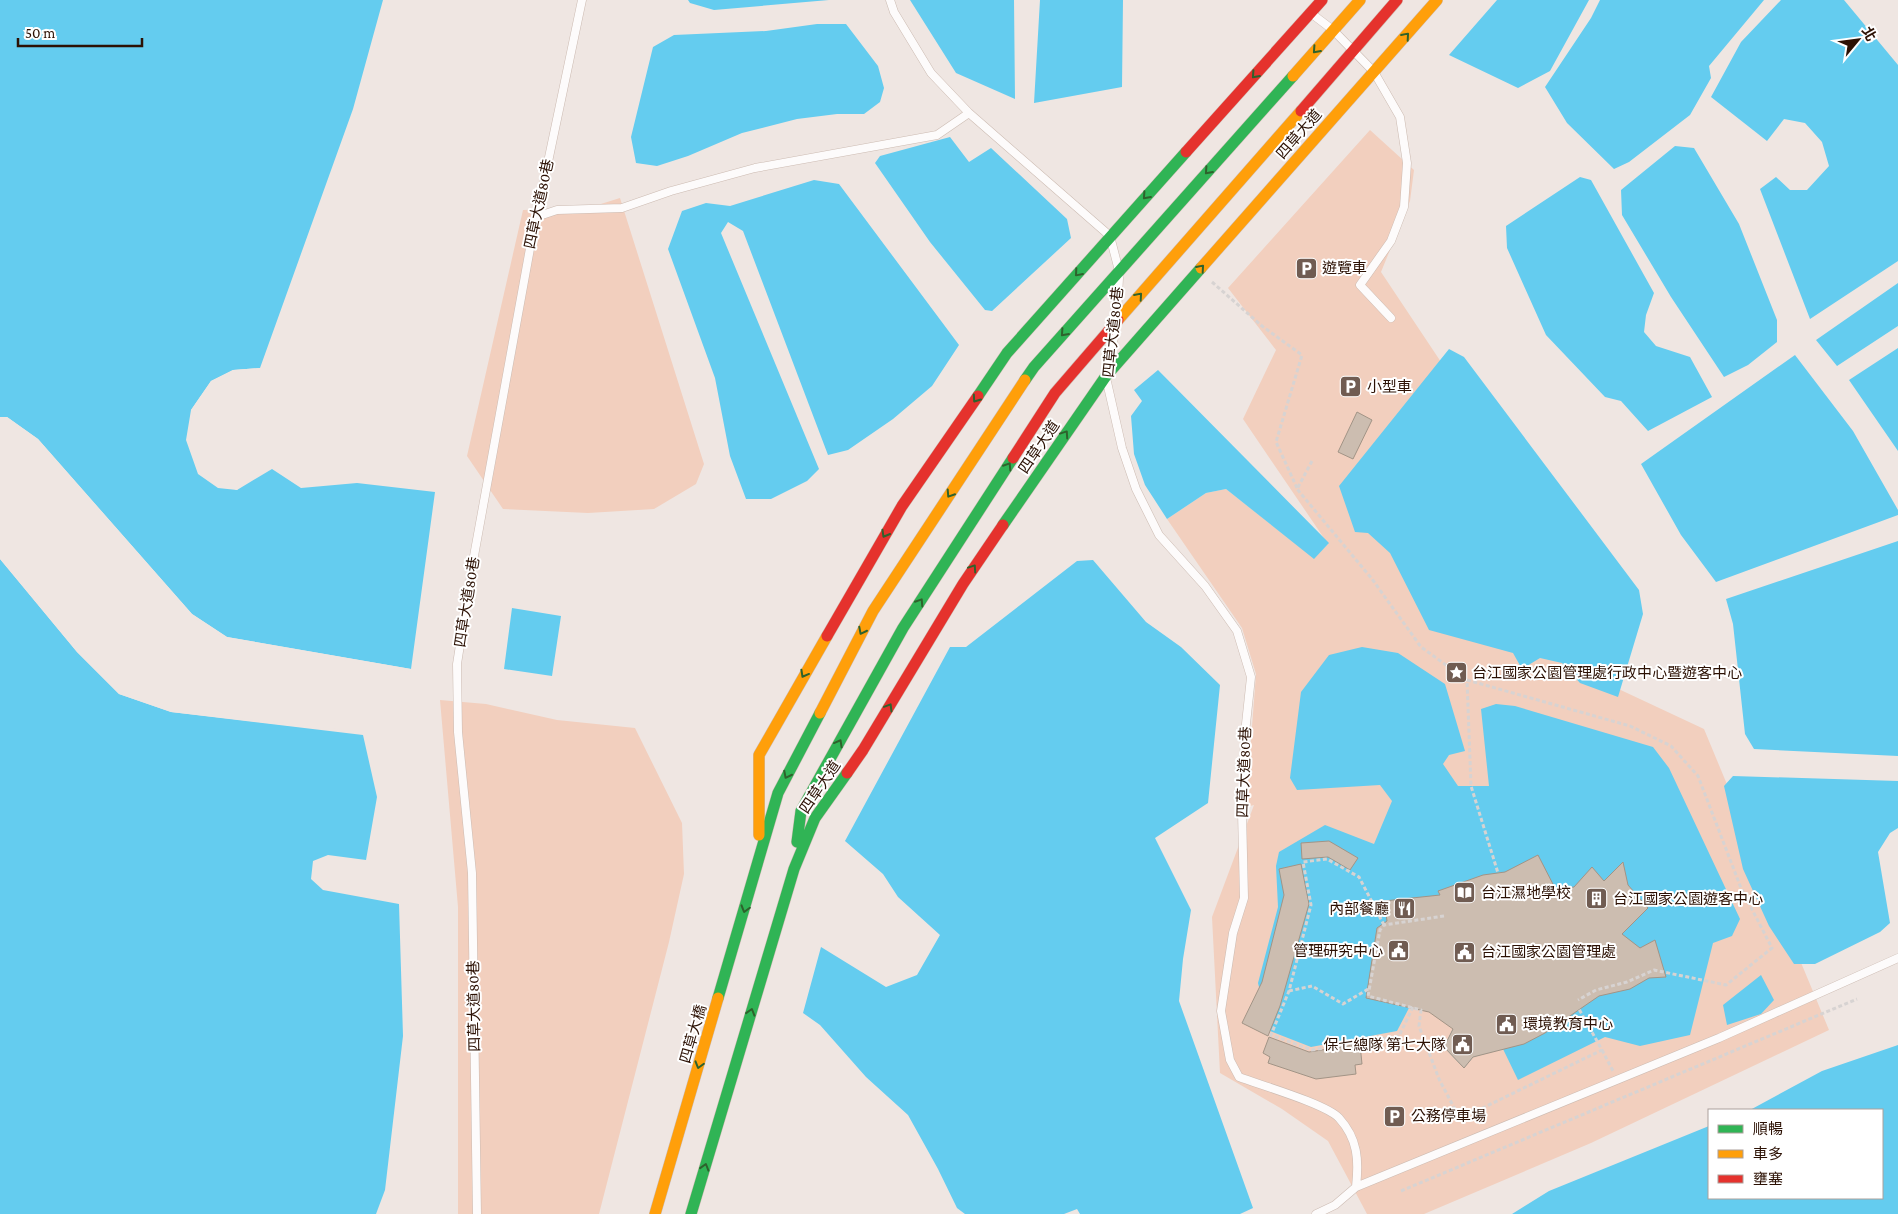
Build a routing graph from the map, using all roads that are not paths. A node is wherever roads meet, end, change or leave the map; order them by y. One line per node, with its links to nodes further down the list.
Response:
1 (582, 0): 12 (lane, 四草大道80巷)
2 (890, 0): 11 (lane)
3 (1322, 0): 7 (street)
4 (1360, 0): 8 (street, 四草大道)
5 (1397, 0): 9 (street, 四草大道)
6 (1437, 0): 10 (street, 四草大道, one-way to 6)
7 (1310, 13): 8 (lane); 13 (street, one-way to 13)
8 (1333, 30): 9 (lane); 14 (street, 四草大道, one-way to 14)
9 (1353, 49): 10 (lane); 16 (street, 四草大道, one-way to 9)
10 (1374, 72): 15 (lane); 17 (street, 四草大道, one-way to 10)
11 (969, 113): 12 (lane); 13 (lane)
12 (536, 217): 22 (lane, 四草大道80巷)
13 (1110, 236): 14 (lane, 四草大道80巷); 18 (street, one-way to 18)
14 (1119, 271): 16 (lane, 四草大道80巷); 18 (street, 四草大道, one-way to 18)
15 (1391, 318)
16 (1117, 322): 17 (lane, 四草大道80巷); 19 (street, 四草大道, one-way to 16)
17 (1106, 376): 19 (street, 四草大道, one-way to 17); 21 (lane, 四草大道80巷)
18 (759, 862): 23 (street, 四草大橋, one-way to 23)
19 (794, 869): 24 (street, one-way to 19)
20 (1898, 958): 21 (lane)
21 (1356, 1187): 25 (lane)
22 (477, 1214)
23 (655, 1214)
24 (691, 1214)
25 (1316, 1214)

